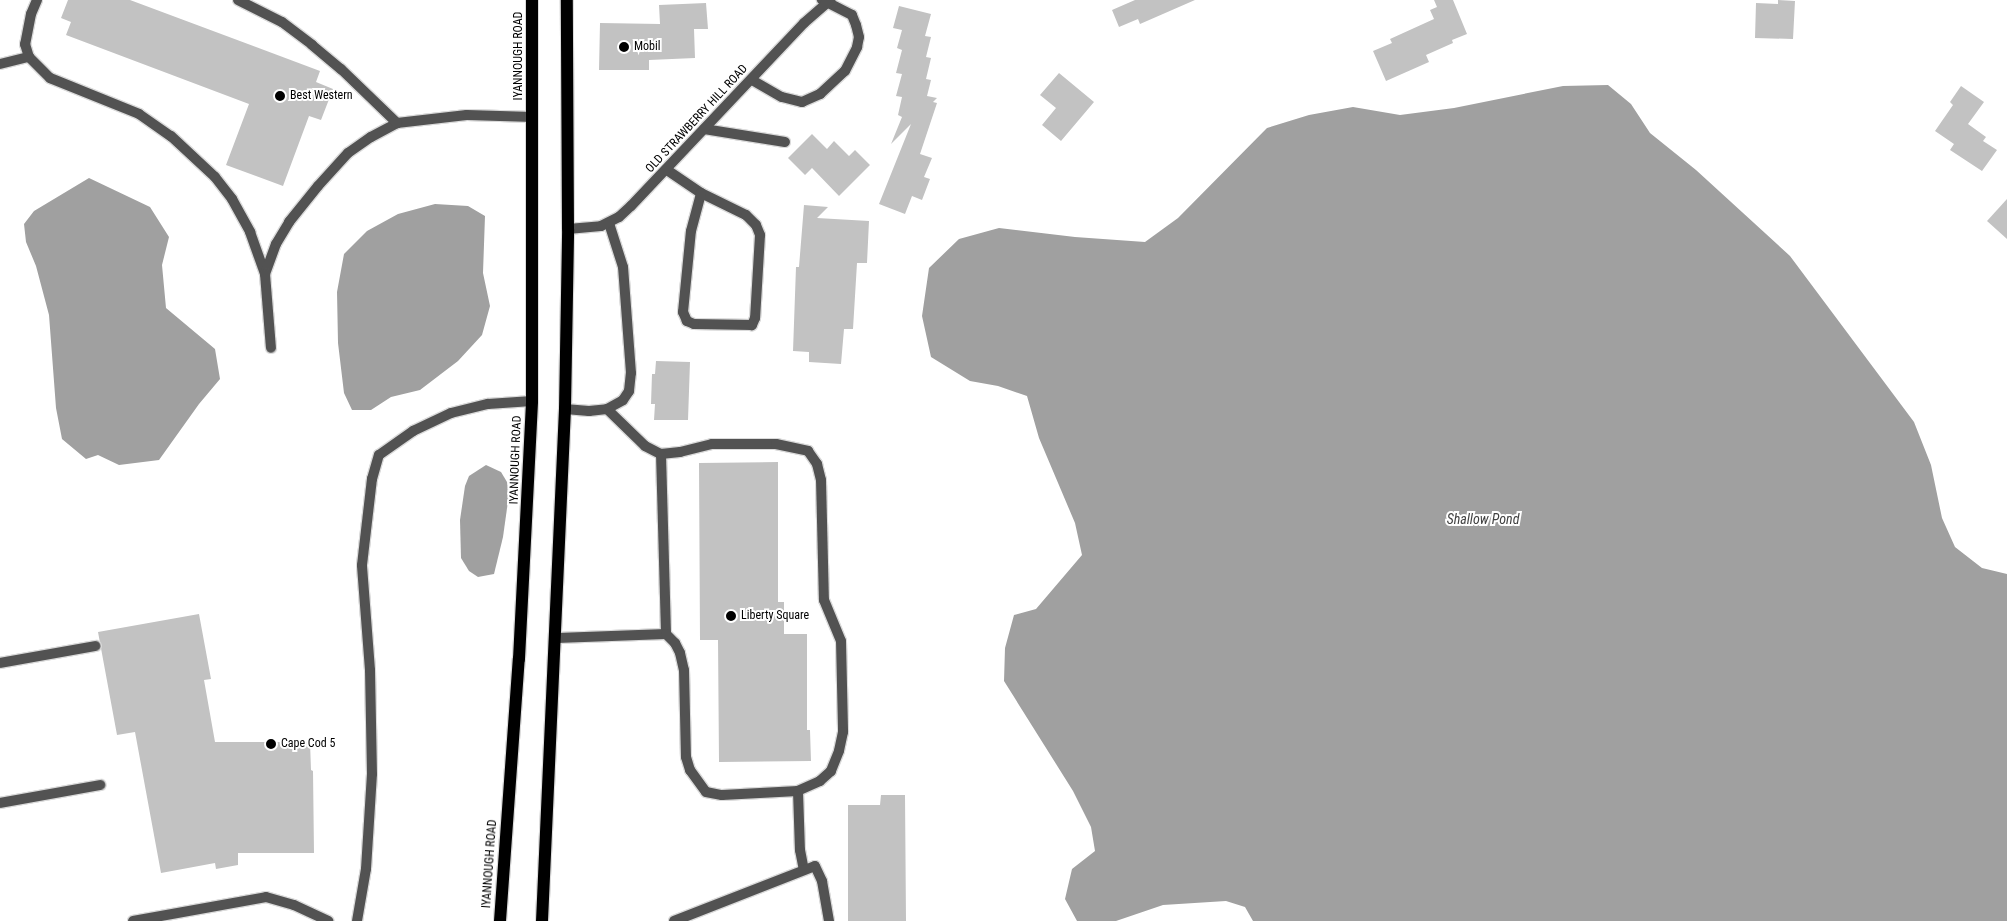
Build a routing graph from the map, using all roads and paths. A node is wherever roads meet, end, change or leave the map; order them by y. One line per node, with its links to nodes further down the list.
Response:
1 (37, 0): 6 (street)
2 (238, 0): 10 (street)
3 (532, 0): 9 (main road, IYANNOUGH ROAD)
4 (567, 0): 16 (main road)
5 (826, 1): 8 (street, OLD STRAWBERRY HILL ROAD); 8 (street)
6 (29, 57): 7 (street); 17 (street)
7 (0, 64)
8 (752, 80): 11 (street, OLD STRAWBERRY HILL ROAD)
9 (533, 117): 10 (street); 19 (main road, IYANNOUGH ROAD)
10 (397, 123): 17 (street)
11 (704, 129): 12 (street); 13 (street, OLD STRAWBERRY HILL ROAD)
12 (785, 142)
13 (667, 170): 14 (street); 15 (street, OLD STRAWBERRY HILL ROAD)
14 (702, 193): 14 (street)
15 (609, 223): 16 (street, OLD STRAWBERRY HILL ROAD); 21 (street)
16 (568, 230): 20 (main road)
17 (265, 274): 18 (street)
18 (271, 348)
19 (532, 401): 34 (street); 35 (main road, IYANNOUGH ROAD)
20 (566, 409): 21 (street); 24 (main road)
21 (607, 409): 22 (street)
22 (660, 454): 23 (street); 28 (street)
23 (666, 634): 24 (street); 28 (street)
24 (557, 638): 36 (main road)
25 (95, 646): 26 (street)
26 (0, 663)
27 (100, 785): 29 (street)
28 (798, 791): 30 (street)
29 (0, 803)
30 (804, 870): 37 (street); 38 (street)
31 (164, 918): 32 (street); 33 (street)
32 (133, 921)
33 (328, 921)
34 (357, 921)
35 (500, 921)
36 (542, 921)
37 (674, 921)
38 (829, 921)

